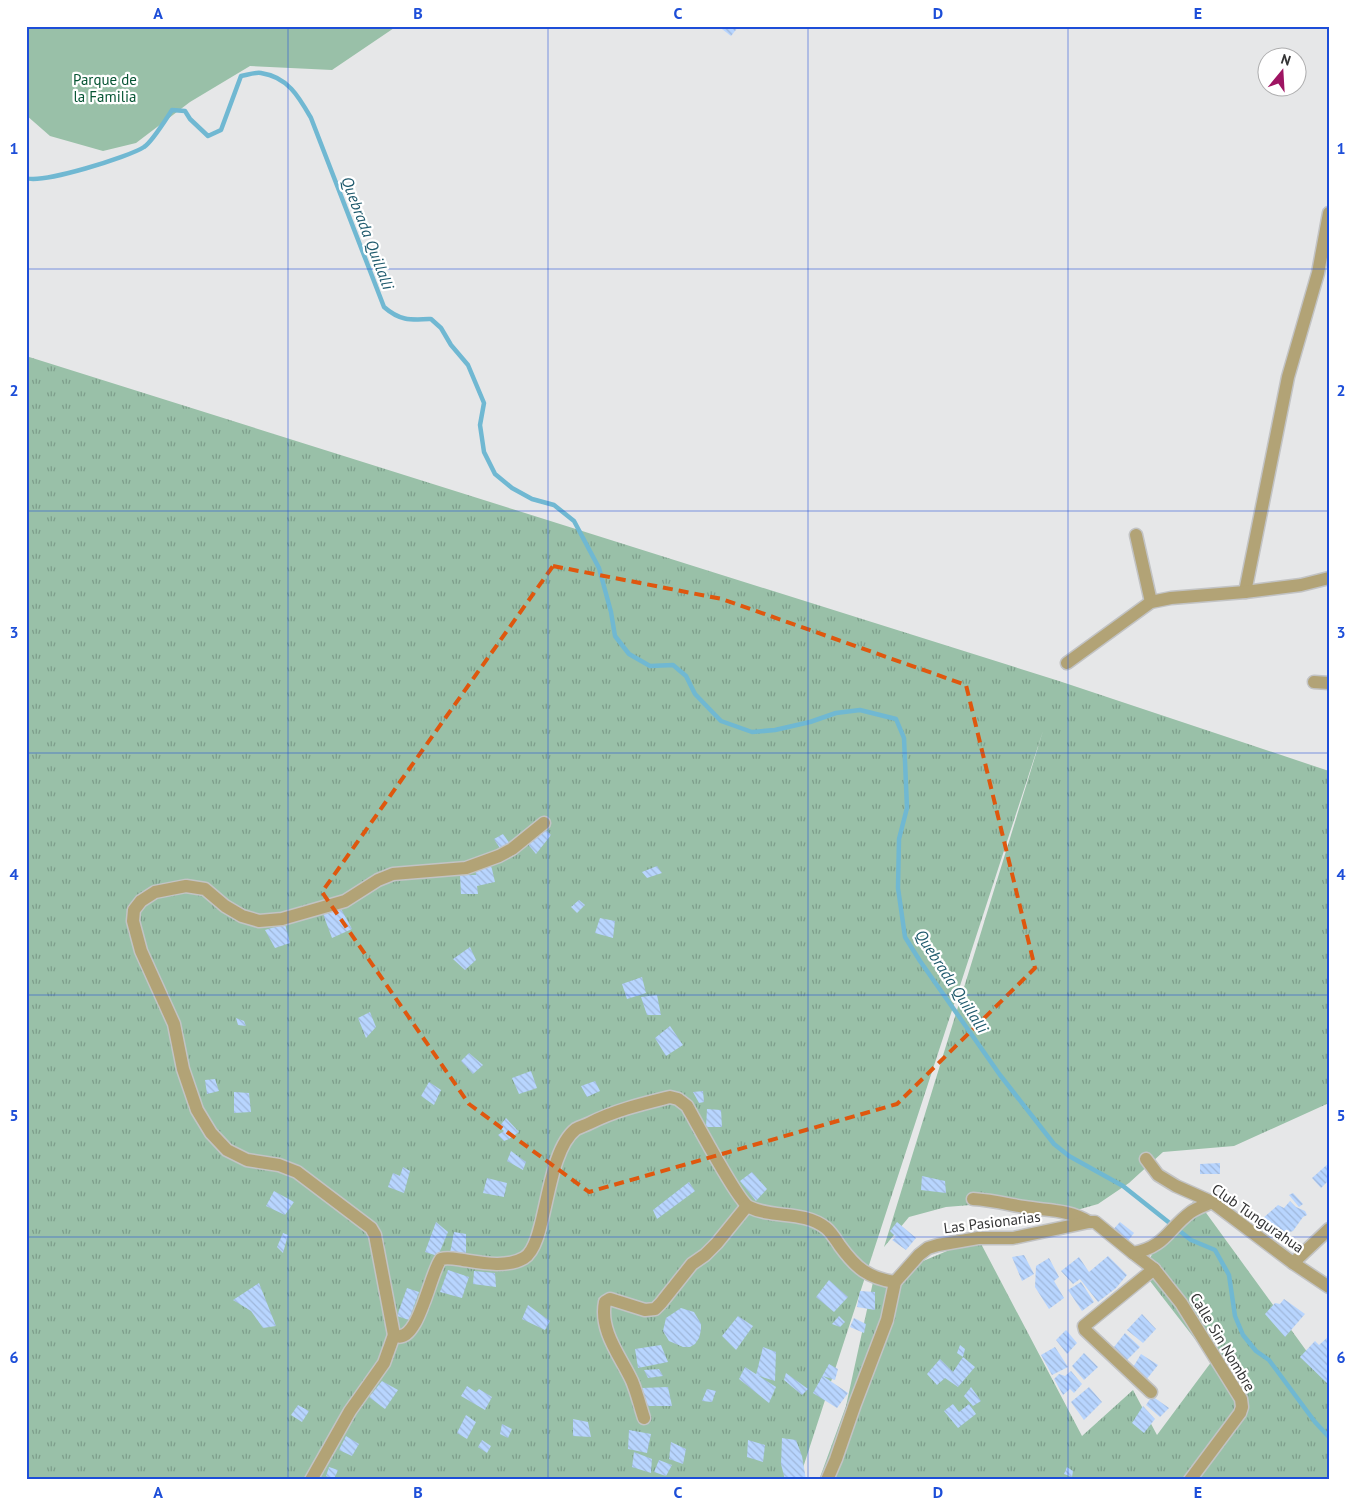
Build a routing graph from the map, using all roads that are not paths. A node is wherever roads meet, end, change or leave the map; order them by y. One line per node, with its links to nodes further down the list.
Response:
1 (1329, 213): 4 (street)
2 (1136, 535): 5 (street)
3 (1329, 578): 4 (street)
4 (1245, 592): 5 (street)
5 (1151, 602): 6 (street)
6 (1067, 663)
7 (1314, 682): 8 (street)
8 (1329, 684)
9 (544, 823): 21 (street)
10 (1146, 1159): 12 (street, Club Tungurahua)
11 (973, 1199): 14 (street)
12 (1212, 1202): 16 (street); 17 (street, Club Tungurahua)
13 (747, 1206): 19 (street); 21 (street); 23 (street)
14 (1089, 1222): 16 (street); 19 (street, Las Pasionarias)
15 (1329, 1229): 17 (street)
16 (1133, 1253): 18 (street, Calle Sin Nombre)
17 (1294, 1263): 20 (street, Club Tungurahua)
18 (1154, 1269): 22 (street); 26 (street, Calle Sin Nombre)
19 (895, 1282): 25 (street, Las Pasionarias)
20 (1329, 1287)
21 (394, 1335): 24 (street)
22 (1151, 1392)
23 (644, 1418)
24 (312, 1480)
25 (827, 1480)
26 (1190, 1480)

